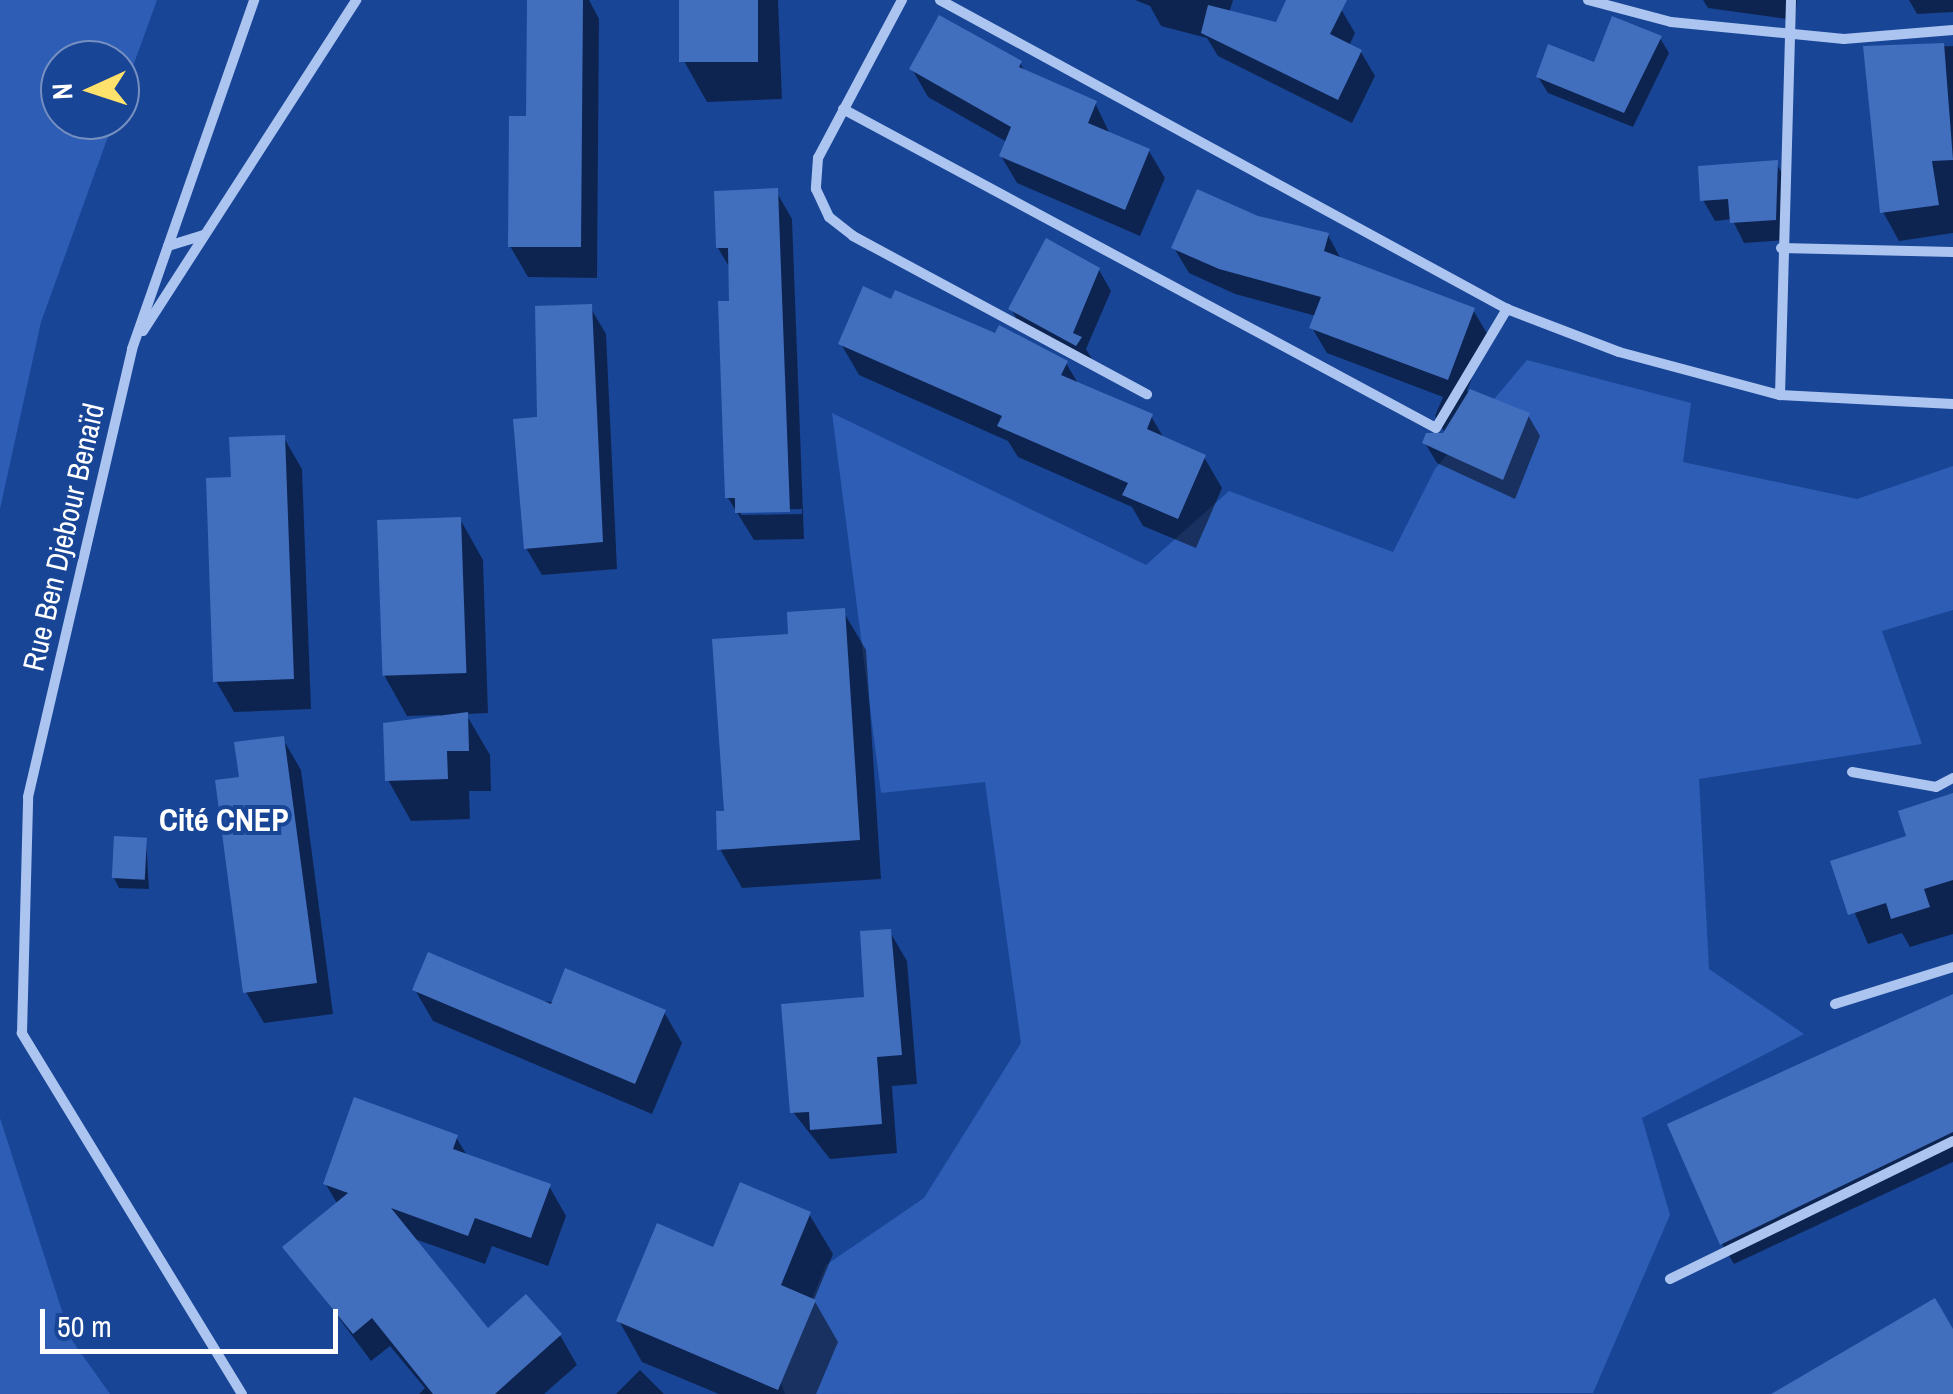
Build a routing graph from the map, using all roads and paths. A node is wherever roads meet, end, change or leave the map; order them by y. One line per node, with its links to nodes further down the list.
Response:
1 (254, 0): 11 (street)
2 (356, 0): 10 (street)
3 (902, 0): 9 (street)
4 (940, 0): 14 (street)
5 (1588, 0): 8 (street)
6 (1790, 0): 8 (street)
7 (1953, 30): 8 (street)
8 (1788, 34): 12 (street)
9 (843, 110): 14 (street); 16 (street)
10 (205, 235): 11 (street); 15 (street)
11 (168, 246): 15 (street)
12 (1781, 248): 13 (street); 17 (street)
13 (1953, 252)
14 (1507, 309): 17 (street)
15 (132, 348): 25 (street, Rue Ben Djebour Benaïd)
16 (1147, 394)
17 (1780, 396): 18 (street)
18 (1953, 404)
19 (1852, 772): 20 (street)
20 (1953, 778)
21 (1953, 967): 22 (street)
22 (1835, 1004)
23 (1953, 1141): 24 (street)
24 (1670, 1278)
25 (242, 1394)

